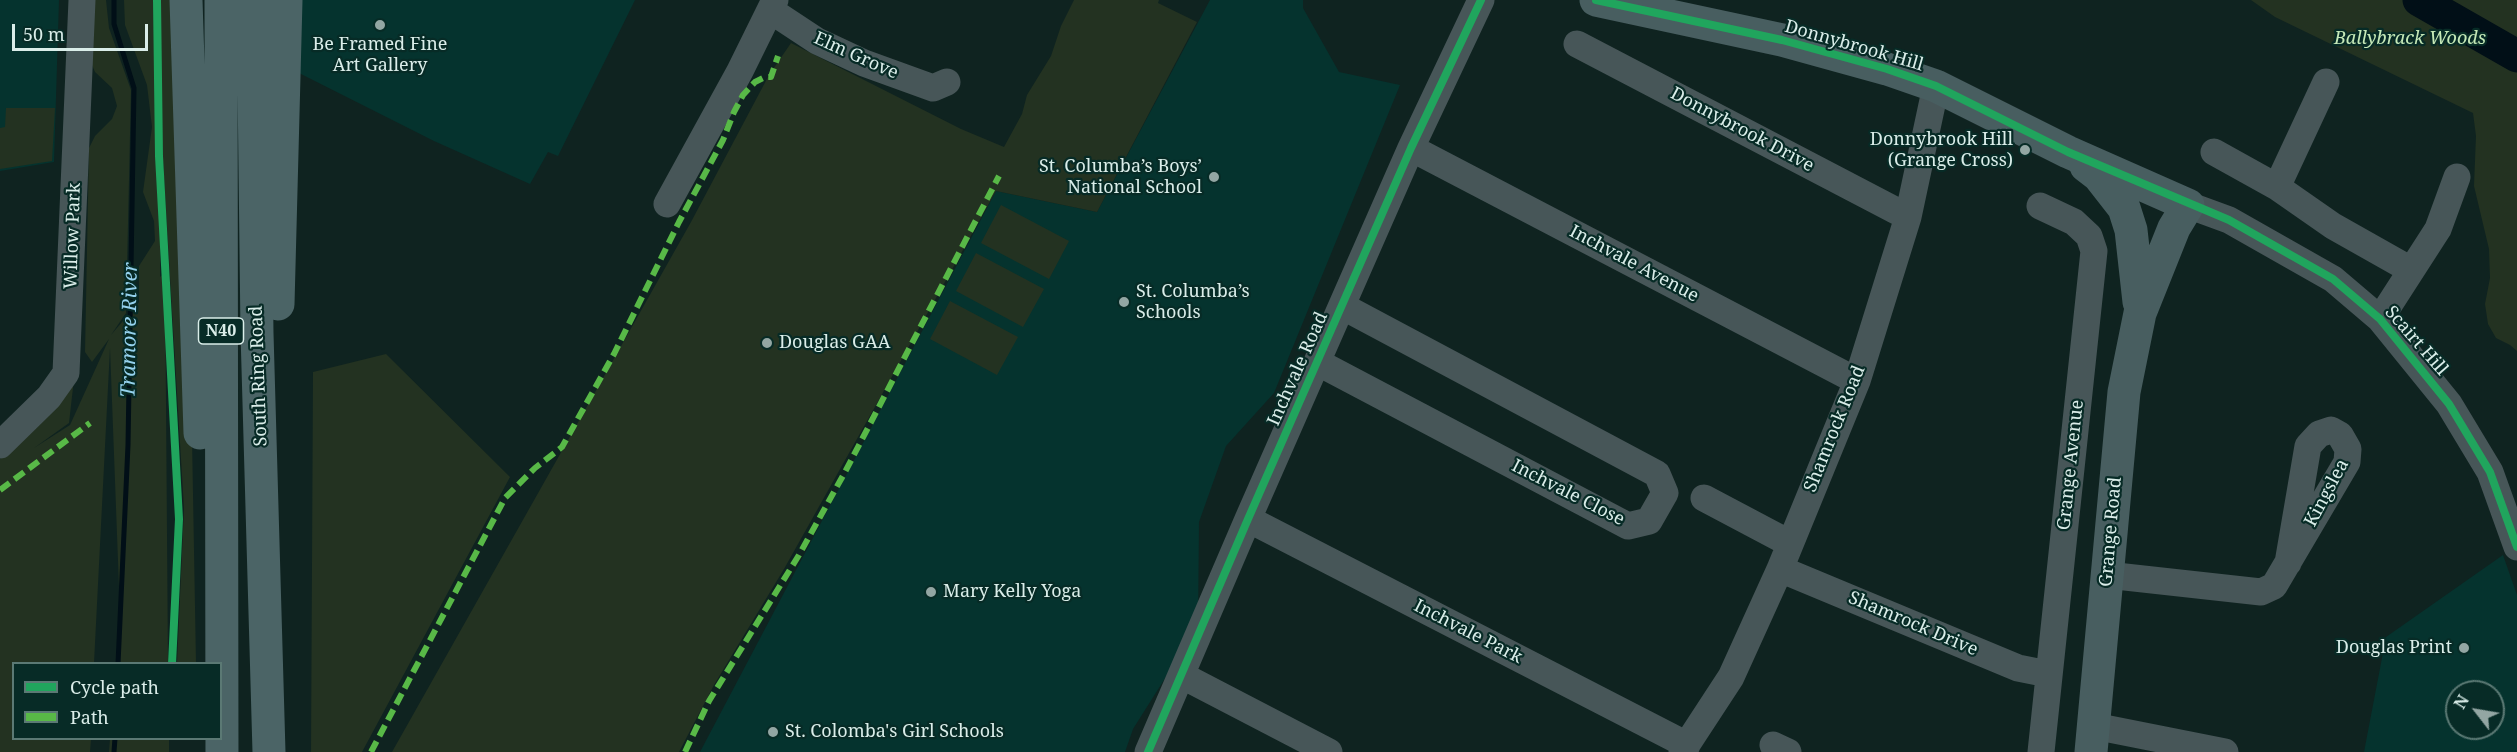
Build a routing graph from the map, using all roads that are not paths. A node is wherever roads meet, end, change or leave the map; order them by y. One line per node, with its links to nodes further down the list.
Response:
1 (82, 0): 28 (street, Willow Park)
2 (186, 0): 37 (highway)
3 (221, 0): 37 (highway, South Ring Road / N40)
4 (253, 0): 36 (highway, South Ring Road / N40)
5 (286, 0): 36 (highway)
6 (1481, 0): 13 (street, Inchvale Road)
7 (1596, 0): 12 (main road, Donnybrook Hill)
8 (772, 5): 10 (street, Elm Grove); 18 (street)
9 (1576, 44): 21 (street, Donnybrook Drive)
10 (947, 82)
11 (2326, 82): 17 (street)
12 (1936, 86): 14 (main road, Donnybrook Hill); 21 (street, Shamrock Road)
13 (1411, 148): 23 (street, Inchvale Road); 27 (street, Inchvale Avenue)
14 (2068, 152): 19 (main road, Donnybrook Hill); 24 (main road, Grange Road)
15 (2214, 152): 17 (street)
16 (2457, 177): 22 (street)
17 (2277, 187): 22 (street)
18 (667, 204)
19 (2188, 205): 24 (main road, Grange Road); 25 (street, Scairt Hill)
20 (2040, 206): 38 (street, Grange Avenue)
21 (1908, 217): 27 (street, Shamrock Road)
22 (2411, 270): 25 (street)
23 (1342, 306): 26 (street, Inchvale Road); 26 (street, Inchvale Close)
24 (2140, 313): 35 (main road, Grange Road)
25 (2379, 319): 32 (street, Scairt Hill)
26 (1317, 362): 30 (street, Inchvale Road)
27 (1857, 381): 31 (street, Shamrock Road)
28 (0, 445)
29 (1704, 498): 31 (street)
30 (1248, 519): 39 (street, Inchvale Road); 41 (street, Inchvale Park)
31 (1789, 543): 34 (street, Shamrock Road)
32 (2517, 547)
33 (2288, 563): 35 (street)
34 (1780, 569): 38 (street, Shamrock Drive); 41 (street, Shamrock Road)
35 (2107, 575): 40 (main road, Grange Road)
36 (266, 608): 42 (highway, South Ring Road / N40)
37 (221, 662)
38 (2048, 674): 45 (street, Grange Avenue)
39 (1181, 675): 43 (street, Inchvale Road); 44 (street)
40 (2092, 739): 46 (street)
41 (1685, 748)
42 (269, 752)
43 (1148, 752)
44 (1329, 752)
45 (2041, 752)
46 (2222, 752)

